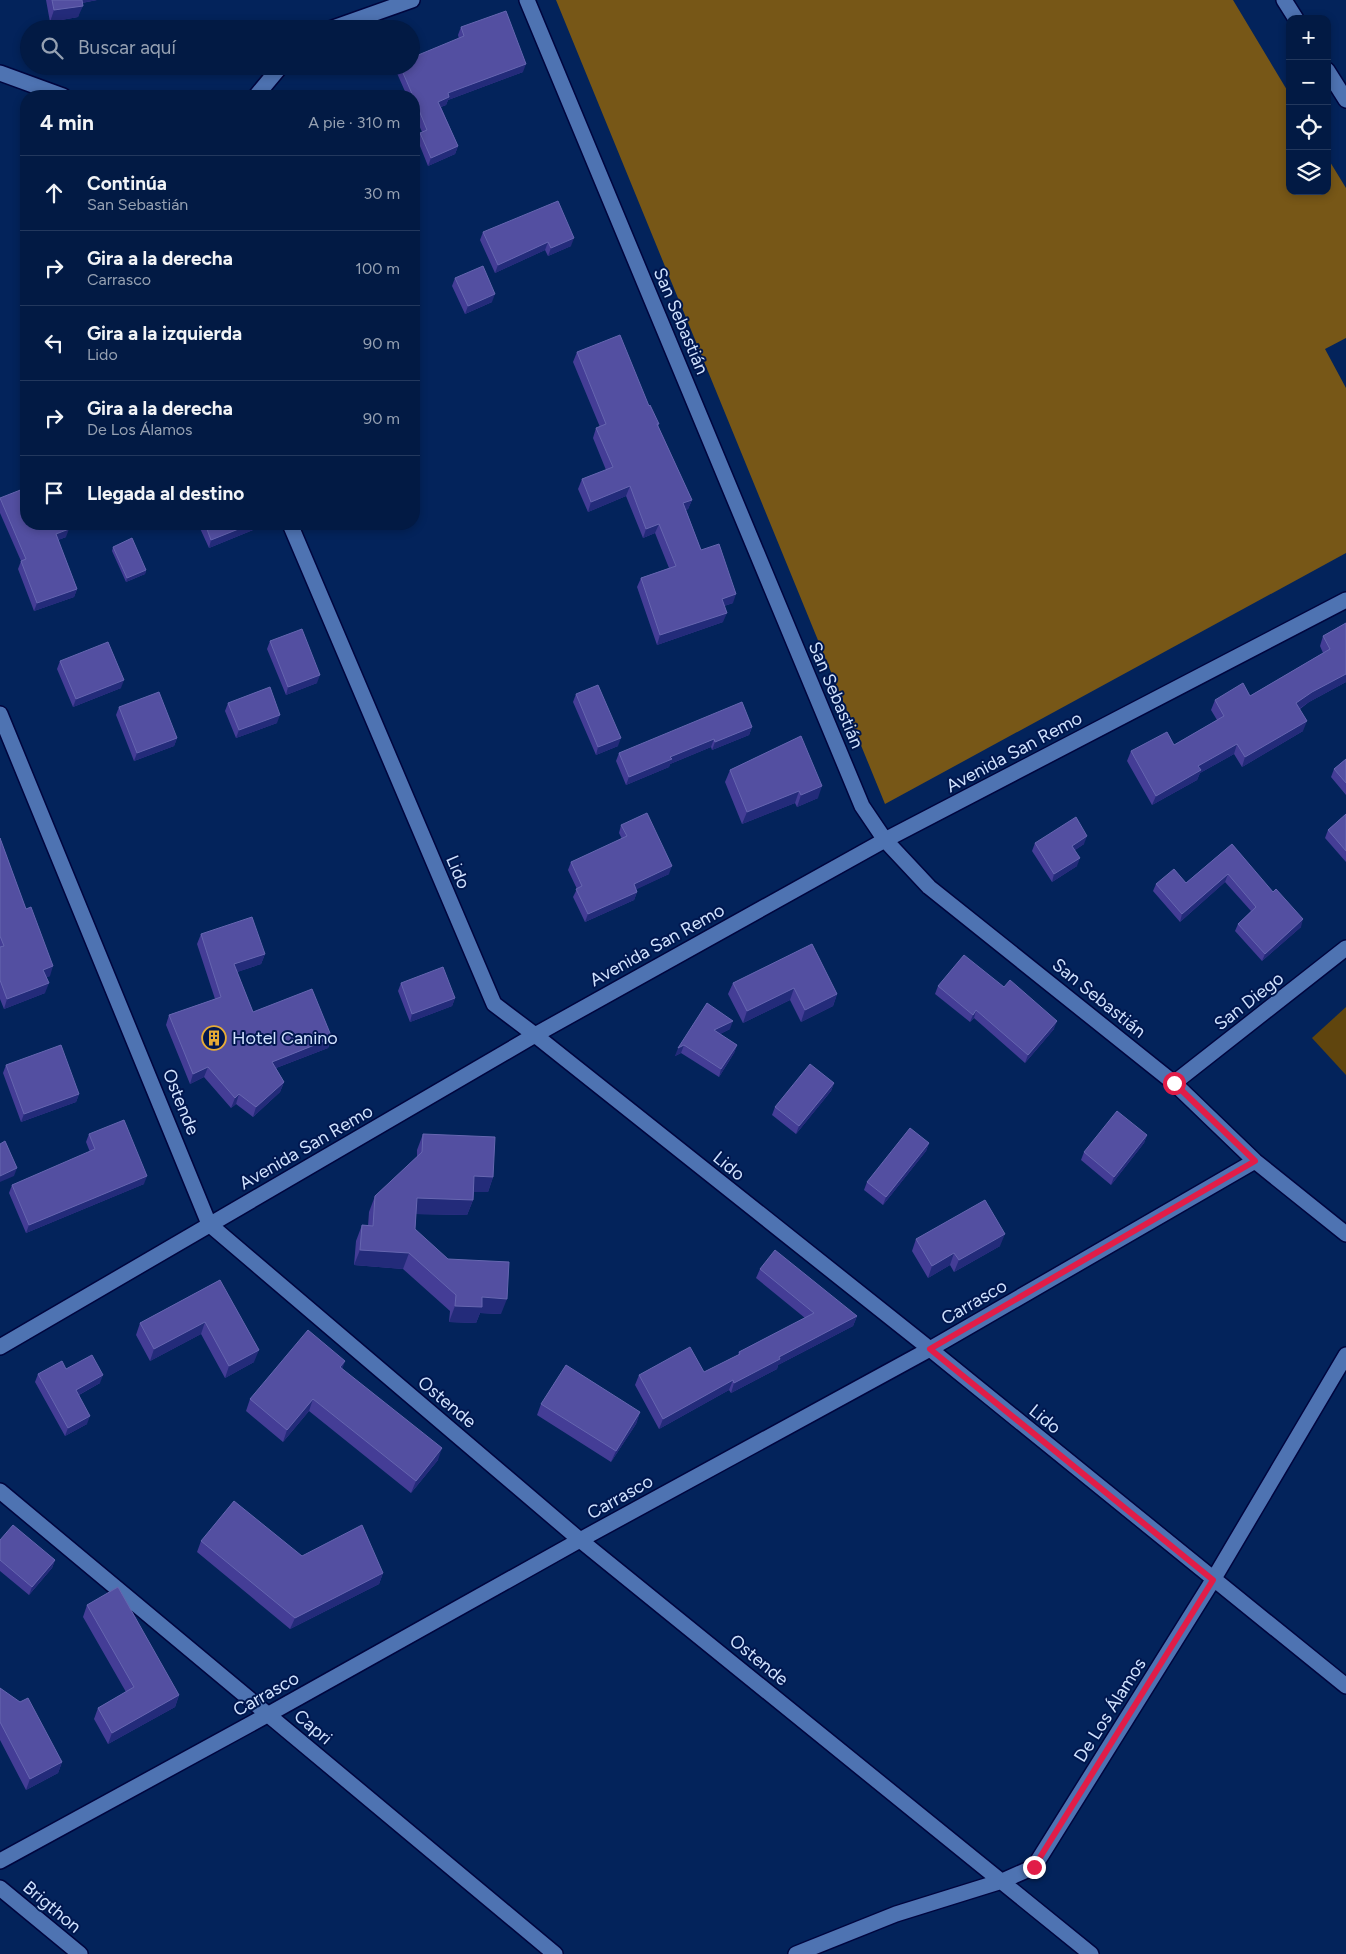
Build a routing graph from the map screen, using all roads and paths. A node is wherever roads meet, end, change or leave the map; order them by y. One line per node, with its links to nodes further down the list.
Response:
1 (412, 0): 5 (street)
2 (526, 0): 15 (street, San Sebastián)
3 (1284, 0): 4 (street)
4 (1293, 15)
5 (355, 20)
6 (0, 73): 9 (street)
7 (274, 75): 10 (street)
8 (1331, 76): 11 (street)
9 (47, 90)
10 (261, 90)
11 (1346, 100)
12 (293, 530): 17 (street, Lido)
13 (1346, 600): 15 (street, Avenida San Remo)
14 (0, 714): 20 (street, Ostende)
15 (885, 840): 17 (street, Avenida San Remo); 18 (street, San Sebastián)
16 (1346, 948): 18 (street, San Diego)
17 (535, 1035): 20 (street, Avenida San Remo); 23 (street, Lido)
18 (1174, 1083): 19 (street, San Sebastián)
19 (1255, 1161): 21 (street, San Sebastián); 23 (street, Carrasco)
20 (209, 1224): 22 (street, Avenida San Remo); 26 (street, Ostende)
21 (1346, 1234)
22 (0, 1346)
23 (930, 1349): 26 (street, Carrasco); 27 (street, Lido)
24 (1346, 1355): 27 (street, De Los Álamos)
25 (0, 1491): 29 (street, Capri)
26 (580, 1540): 29 (street, Carrasco); 31 (street, Ostende)
27 (1213, 1580): 28 (street, Lido); 31 (street, De Los Álamos)
28 (1346, 1686)
29 (268, 1714): 30 (street, Carrasco); 34 (street, Capri)
30 (0, 1861)
31 (1002, 1881): 35 (street, De Los Álamos); 36 (street, Ostende)
32 (0, 1888): 33 (street, Brigthon)
33 (80, 1954)
34 (555, 1954)
35 (796, 1954)
36 (1091, 1954)

